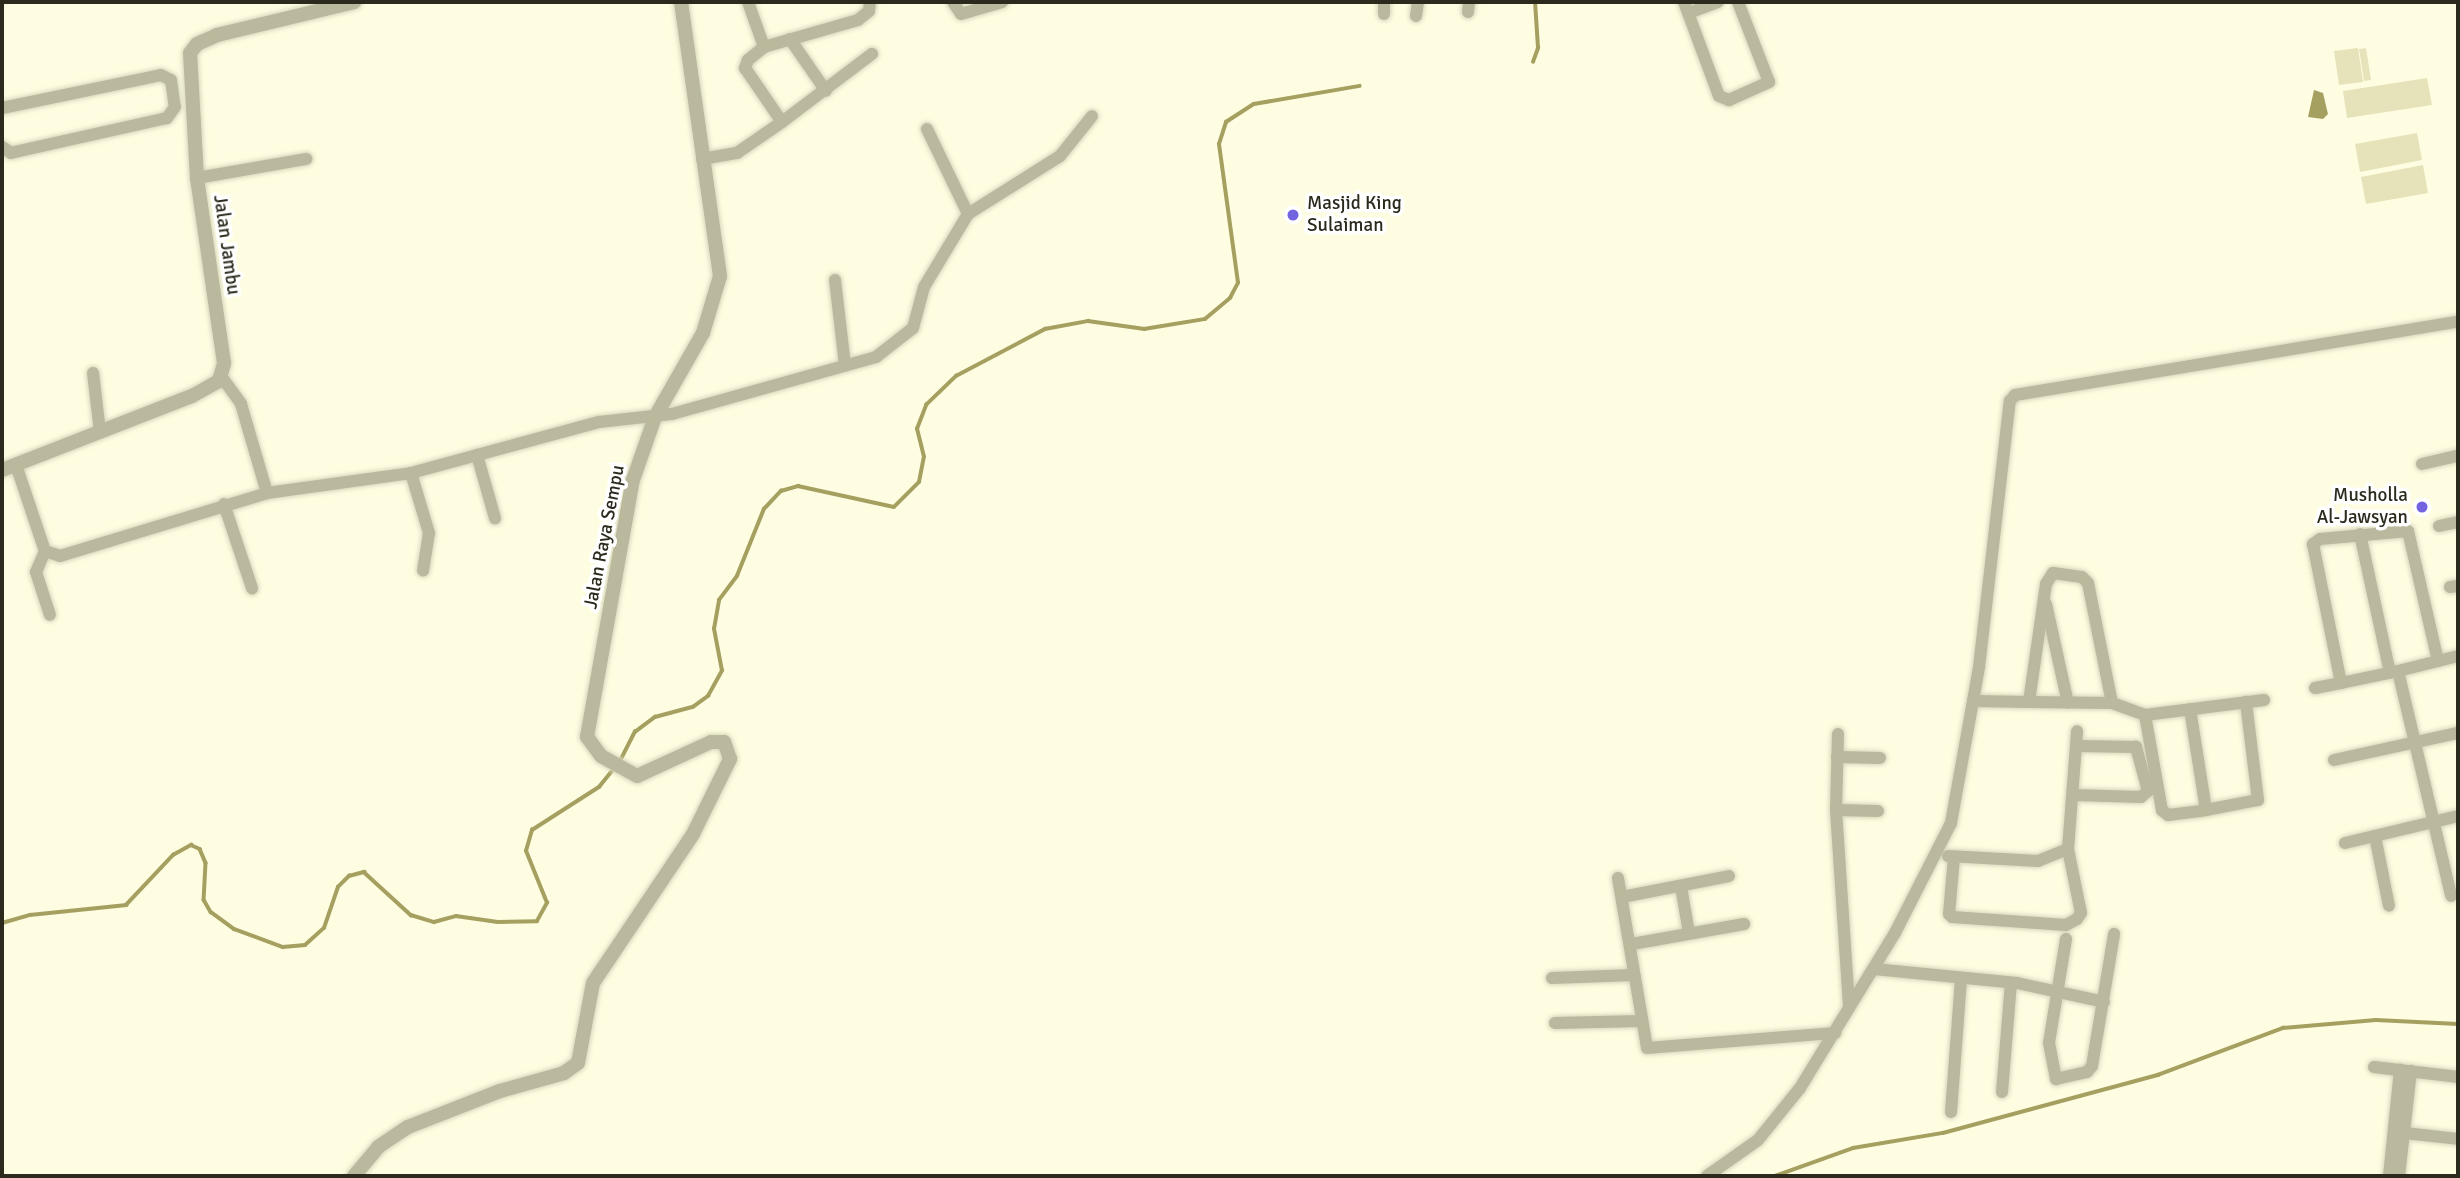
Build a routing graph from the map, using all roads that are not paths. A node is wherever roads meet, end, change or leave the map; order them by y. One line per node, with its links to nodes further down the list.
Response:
1 (354, 2): 16 (street, Jalan Jambu)
2 (681, 2): 24 (street, Jalan Raya Sempu)
3 (748, 2): 13 (street)
4 (870, 2): 12 (street)
5 (953, 2): 6 (street)
6 (1002, 2)
7 (1418, 2): 11 (street)
8 (1718, 2): 10 (street)
9 (1738, 2): 10 (street)
10 (1686, 7)
11 (1416, 16)
12 (790, 40): 13 (street); 15 (street)
13 (764, 47): 20 (street)
14 (872, 54): 15 (street)
15 (826, 91): 20 (street)
16 (191, 104): 17 (street); 25 (street, Jalan Jambu)
17 (176, 107): 18 (street); 22 (street)
18 (2, 108)
19 (1092, 116): 26 (street)
20 (782, 122): 24 (street)
21 (927, 129): 26 (street)
22 (2, 147)
23 (306, 159): 25 (street)
24 (702, 159): 32 (street, Jalan Raya Sempu)
25 (197, 178): 31 (street, Jalan Jambu)
26 (968, 214): 29 (street)
27 (835, 279): 29 (street)
28 (2458, 322): 57 (street)
29 (845, 365): 32 (street)
30 (93, 373): 33 (street)
31 (221, 376): 33 (street); 40 (street)
32 (655, 417): 34 (street); 112 (street, Jalan Raya Sempu)
33 (100, 432): 37 (street)
34 (477, 455): 39 (street); 42 (street)
35 (2458, 456): 36 (street)
36 (2422, 464)
37 (16, 465): 38 (street); 46 (street)
38 (2, 470)
39 (411, 473): 40 (street); 47 (street)
40 (267, 493): 41 (street)
41 (224, 504): 46 (street); 48 (street)
42 (495, 518)
43 (2458, 522): 44 (street)
44 (2439, 526)
45 (2360, 534): 52 (street); 53 (street); 54 (street)
46 (46, 551): 50 (street)
47 (423, 571)
48 (252, 588)
49 (2045, 596): 58 (street); 60 (street); 61 (street)
50 (50, 615)
51 (2458, 656): 52 (street)
52 (2438, 661): 53 (street)
53 (2394, 672): 54 (street); 67 (street)
54 (2341, 683): 55 (street)
55 (2315, 688)
56 (2264, 700): 59 (street)
57 (1973, 701): 58 (street); 81 (street)
58 (2029, 702): 60 (street)
59 (2246, 702): 62 (street); 74 (street)
60 (2068, 703): 61 (street)
61 (2112, 703): 63 (street)
62 (2190, 709): 63 (street); 74 (street)
63 (2145, 715): 74 (street)
64 (2077, 731): 68 (street)
65 (2458, 733): 67 (street)
66 (1838, 734): 69 (street)
67 (2414, 742): 71 (street); 77 (street)
68 (2076, 746): 72 (street); 72 (street)
69 (1837, 757): 70 (street); 73 (street)
70 (1880, 758)
71 (2334, 760)
72 (2074, 795): 80 (street)
73 (1836, 810): 75 (street); 101 (street)
74 (2206, 810)
75 (1878, 811)
76 (2458, 816): 77 (street)
77 (2435, 822): 78 (street); 86 (street)
78 (2375, 836): 79 (street); 88 (street)
79 (2345, 843)
80 (2068, 849): 82 (street); 82 (street)
81 (1937, 854): 82 (street); 94 (street)
82 (1954, 857)
83 (1729, 876): 85 (street)
84 (1618, 878): 87 (street)
85 (1681, 887): 87 (street); 90 (street)
86 (2451, 896)
87 (1622, 897): 93 (street)
88 (2389, 906)
89 (1744, 924): 90 (street)
90 (1689, 933): 93 (street)
91 (2114, 934): 100 (street)
92 (2066, 939): 99 (street)
93 (1632, 944): 95 (street)
94 (1874, 969): 97 (street); 101 (street)
95 (1634, 975): 96 (street); 102 (street)
96 (1552, 978)
97 (1962, 979): 98 (street); 109 (street)
98 (2011, 983): 99 (street); 108 (street)
99 (2057, 992): 100 (street); 100 (street)
100 (2104, 1002)
101 (1849, 1005): 104 (street)
102 (1641, 1021): 103 (street); 104 (street)
103 (1555, 1023)
104 (1835, 1033): 113 (street)
105 (2374, 1068): 106 (street)
106 (2405, 1071): 107 (street); 110 (street)
107 (2458, 1077)
108 (2002, 1091)
109 (1951, 1112)
110 (2398, 1133): 111 (street); 114 (street); 115 (street)
111 (2458, 1139)
112 (354, 1176)
113 (1707, 1176)
114 (2389, 1176)
115 (2399, 1176)

